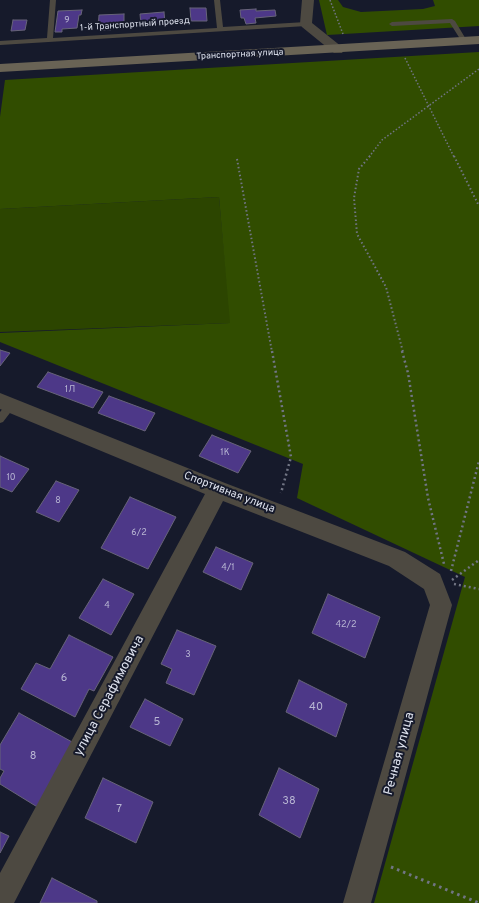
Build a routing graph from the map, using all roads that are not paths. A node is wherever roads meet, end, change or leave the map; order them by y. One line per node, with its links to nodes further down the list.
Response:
1 (53, 0): 7 (lane)
2 (217, 0): 6 (lane)
3 (308, 0): 4 (street)
4 (306, 24): 6 (lane, 1-й Транспортный проезд); 11 (street)
5 (392, 24): 9 (lane)
6 (220, 29): 7 (lane, 1-й Транспортный проезд)
7 (50, 40): 10 (lane, 1-й Транспортный проезд)
8 (479, 40): 9 (street, Транспортная улица)
9 (464, 42): 11 (street, Транспортная улица)
10 (0, 43)
11 (338, 50): 12 (street, Транспортная улица)
12 (0, 68)
13 (4, 409): 14 (street, Спортивная улица)
14 (218, 490): 15 (street, Спортивная улица); 16 (street, улица Серафимовича)
15 (445, 594): 17 (street, Речная улица)
16 (0, 901)
17 (357, 903)

